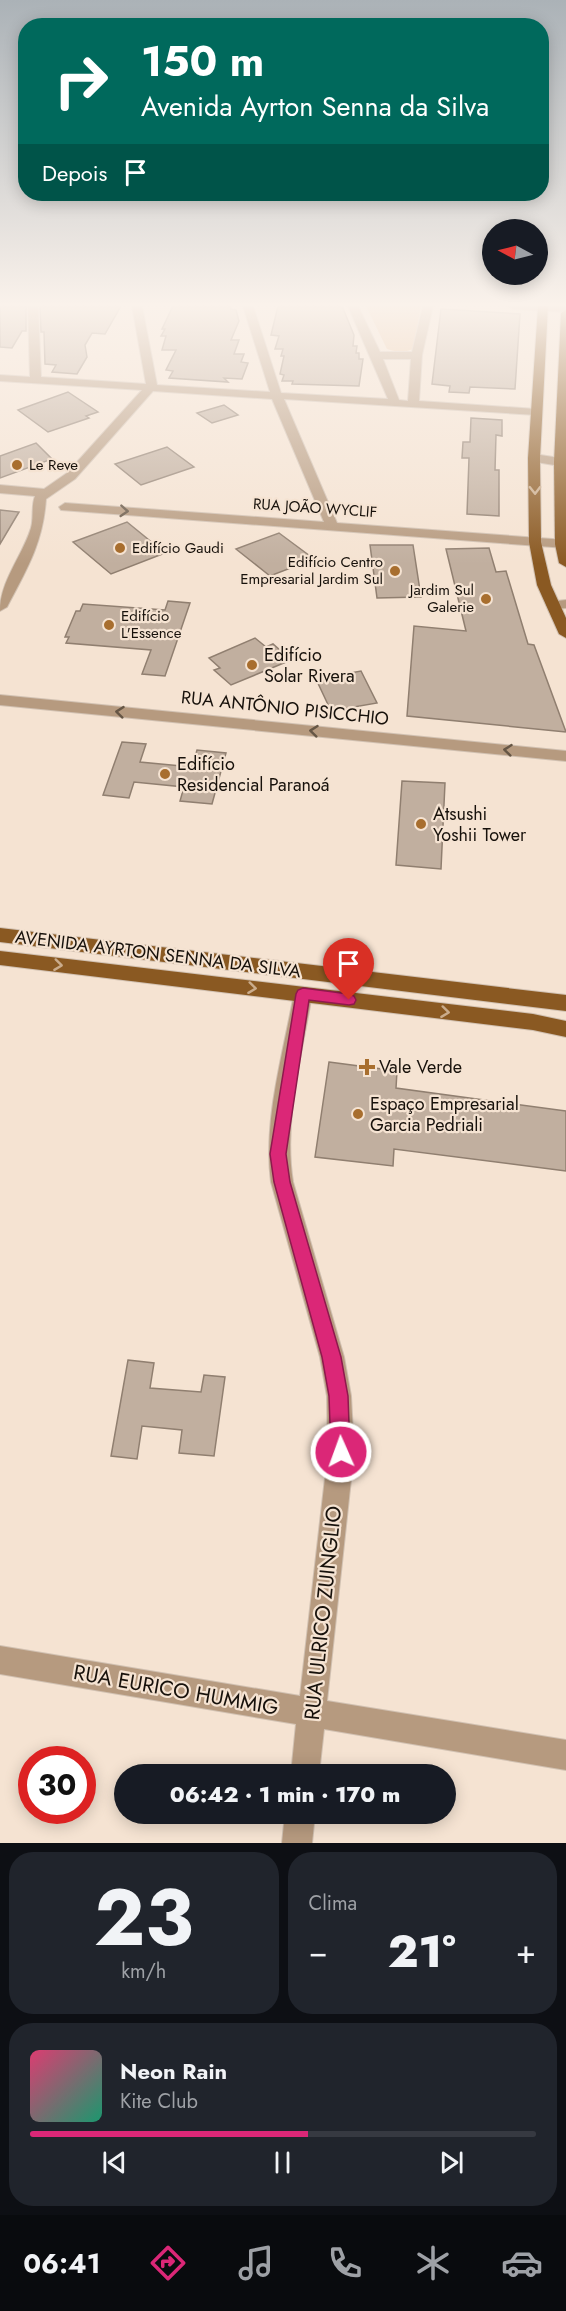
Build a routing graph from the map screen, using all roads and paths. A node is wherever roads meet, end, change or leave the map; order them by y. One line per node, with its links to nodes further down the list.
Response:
1 (147, 392): 13 (street)
2 (245, 392): 7 (street)
3 (390, 392): 8 (street)
4 (414, 392): 9 (street)
5 (537, 392): 10 (main road)
6 (564, 392): 12 (main road)
7 (276, 394): 8 (street); 19 (street)
8 (394, 401): 9 (street)
9 (413, 403): 10 (street)
10 (536, 412): 11 (main road)
11 (534, 458): 12 (street); 21 (main road, one-way to 21)
12 (563, 462): 22 (main road)
13 (71, 476): 15 (street); 16 (street)
14 (0, 489): 16 (street, RUA JOÃO WYCLIF)
15 (71, 495): 16 (street, RUA JOÃO WYCLIF); 18 (street); 19 (street, RUA JOÃO WYCLIF)
16 (44, 499): 17 (street, RUA JOÃO WYCLIF); 18 (street, RUA JOÃO WYCLIF); 20 (street)
17 (0, 501)
18 (63, 508): 19 (street, RUA JOÃO WYCLIF, one-way to 19); 20 (street)
19 (329, 520): 21 (street, RUA JOÃO WYCLIF)
20 (38, 526): 25 (street)
21 (535, 538): 22 (street, RUA JOÃO WYCLIF); 24 (main road)
22 (564, 541): 23 (main road)
23 (566, 563)
24 (559, 604): 26 (main road)
25 (0, 607)
26 (565, 629)
27 (0, 700): 28 (street, RUA ANTÔNIO PISICCHIO, one-way to 27)
28 (566, 756)
29 (0, 935): 32 (main road, AVENIDA AYRTON SENNA DA SILVA)
30 (0, 958): 31 (main road, AVENIDA AYRTON SENNA DA SILVA, one-way to 31)
31 (303, 994): 33 (main road, AVENIDA AYRTON SENNA DA SILVA, one-way to 33); 35 (street, RUA ULRICO ZUINGLIO)
32 (566, 1003)
33 (566, 1029)
34 (0, 1660): 35 (street, RUA EURICO HUMMIG)
35 (311, 1713): 36 (street, RUA EURICO HUMMIG); 37 (street, RUA ULRICO ZUINGLIO)
36 (566, 1755)
37 (306, 1764)
38 (299, 1824): 39 (street)
39 (297, 1843)

